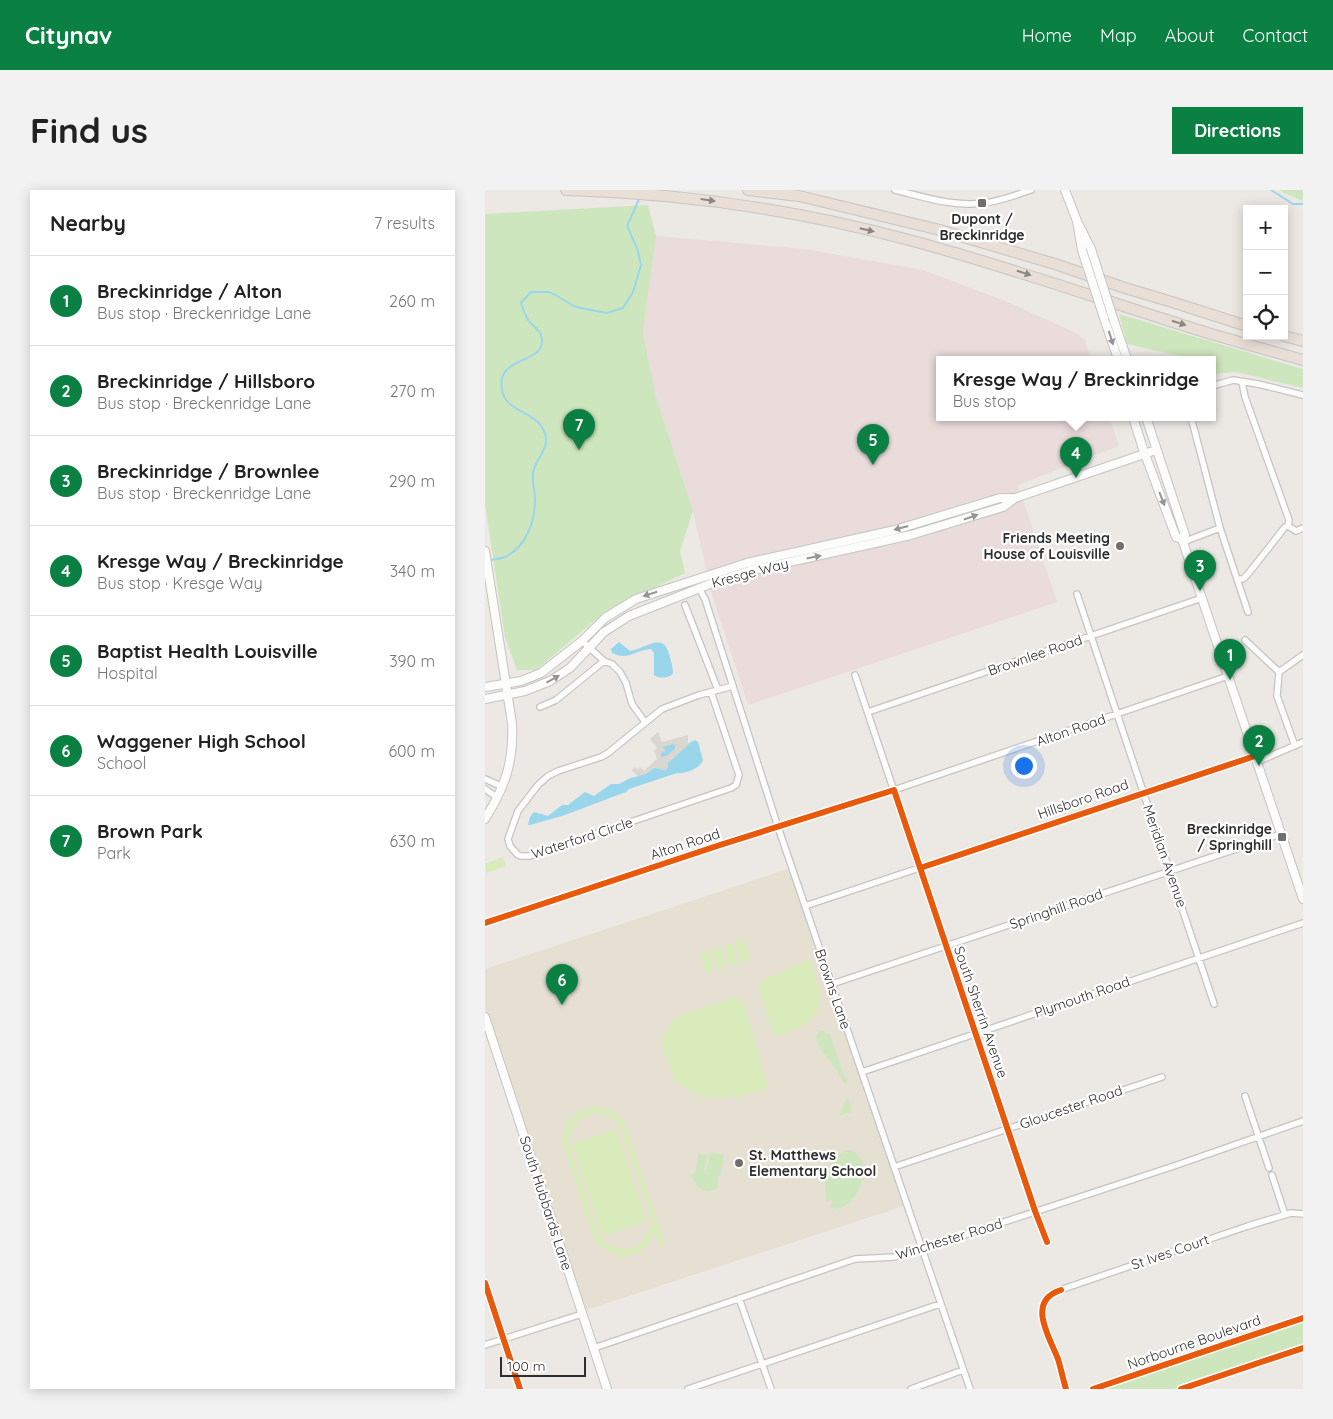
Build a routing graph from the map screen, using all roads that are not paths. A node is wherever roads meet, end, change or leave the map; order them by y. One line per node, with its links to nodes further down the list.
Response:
1 (566, 190): 12 (highway, one-way to 12)
2 (748, 190): 7 (highway)
3 (895, 190): 4 (street)
4 (1031, 190)
5 (1065, 190): 6 (street)
6 (1077, 221): 10 (street, one-way to 10, bridge); 11 (street, bridge)
7 (1243, 325)
8 (1288, 337): 9 (highway)
9 (1303, 341)
10 (1117, 356)
11 (1126, 356)
12 (1303, 360)
13 (1242, 382): 14 (street); 15 (street); 22 (street)
14 (1216, 385)
15 (1303, 395)
16 (1134, 421): 20 (street)
17 (1147, 421): 19 (street)
18 (1192, 421): 23 (street)
19 (1156, 450): 20 (street, Kresge Way); 25 (street)
20 (1145, 454): 21 (street, Kresge Way); 25 (street, one-way to 25)
21 (1015, 498): 28 (street, Kresge Way, one-way to 21); 35 (street, Kresge Way, one-way to 35)
22 (1288, 526): 24 (street); 27 (street)
23 (1221, 528): 25 (street); 27 (street)
24 (1303, 528)
25 (1182, 541): 30 (street)
26 (485, 552): 42 (street)
27 (1237, 579): 32 (street)
28 (699, 588): 36 (street, Kresge Way); 43 (street, Browns Lane)
29 (1077, 594): 33 (street, Meridian Avenue)
30 (1203, 598): 33 (street, Brownlee Road); 41 (street)
31 (685, 605): 45 (street)
32 (1248, 612)
33 (1092, 636): 50 (street, Brownlee Road); 51 (street, Meridian Avenue)
34 (1245, 640): 39 (street)
35 (582, 641): 36 (street); 42 (street, Kresge Way)
36 (590, 648): 38 (street); 47 (street, Kresge Way, one-way to 36)
37 (1303, 654): 39 (street)
38 (604, 661): 49 (street); 52 (street)
39 (1279, 672): 54 (street)
40 (855, 675): 50 (street, South Sherrin Avenue)
41 (1229, 676): 51 (street, Alton Road); 55 (street)
42 (506, 684): 44 (street, Kresge Way); 47 (street)
43 (733, 686): 45 (street, Waterford Circle); 63 (street, Browns Lane)
44 (485, 687)
45 (718, 690): 46 (street, Waterford Circle)
46 (711, 692): 52 (street, Waterford Circle); 52 (street, Waterford Circle)
47 (508, 695): 48 (street, Kresge Way); 57 (street)
48 (485, 699)
49 (540, 707)
50 (868, 712): 59 (street, South Sherrin Avenue)
51 (1117, 714): 59 (street, Alton Road); 60 (street, Meridian Avenue)
52 (645, 722)
53 (1303, 742): 54 (street, Hillsboro Road)
54 (1295, 746): 55 (street, Hillsboro Road)
55 (1256, 759): 60 (street, Hillsboro Road); 64 (street)
56 (485, 779): 57 (street)
57 (503, 787): 61 (street)
58 (485, 789): 61 (street)
59 (894, 790): 63 (street, Alton Road); 65 (street, South Sherrin Avenue)
60 (1143, 792): 65 (street, Hillsboro Road); 66 (street, Meridian Avenue)
61 (498, 798): 62 (street)
62 (485, 819)
63 (778, 828): 68 (street, Browns Lane); 70 (street, Alton Road)
64 (1281, 834): 66 (street, Springhill Road); 67 (street)
65 (920, 868): 68 (street, Hillsboro Road); 71 (street, South Sherrin Avenue)
66 (1170, 871): 71 (street, Springhill Road); 72 (street, Meridian Avenue)
67 (1303, 899)
68 (805, 906): 73 (street, Browns Lane)
69 (1303, 923): 72 (street, Plymouth Road)
70 (485, 924)
71 (946, 946): 73 (street, Springhill Road); 76 (street, South Sherrin Avenue)
72 (1199, 958): 74 (street, Meridian Avenue); 76 (street, Plymouth Road)
73 (832, 984): 77 (street, Browns Lane)
74 (1214, 1004)
75 (485, 1017): 94 (street, South Hubbards Lane)
76 (975, 1033): 77 (street, Plymouth Road); 81 (street, South Sherrin Avenue)
77 (862, 1072): 83 (street, Browns Lane)
78 (1162, 1077): 81 (street, Gloucester Road)
79 (1245, 1096): 82 (street)
80 (1303, 1121): 82 (street, Winchester Road)
81 (1007, 1129): 83 (street, Gloucester Road); 86 (street, South Sherrin Avenue)
82 (1258, 1137): 84 (street); 86 (street, Winchester Road)
83 (894, 1167): 90 (street, Browns Lane)
84 (1269, 1168)
85 (1272, 1175): 88 (street)
86 (1035, 1212): 89 (street, South Sherrin Avenue); 90 (street, Winchester Road)
87 (1303, 1214): 88 (street, St Ives Court)
88 (1285, 1215): 108 (street, St Ives Court)
89 (1047, 1242)
90 (922, 1249): 92 (street, Winchester Road); 93 (street, Browns Lane)
91 (485, 1283): 96 (street)
92 (739, 1298): 98 (street, Winchester Road); 100 (street)
93 (940, 1304): 100 (street); 101 (street, Browns Lane)
94 (582, 1314): 96 (street); 98 (street, South Hubbards Lane)
95 (1303, 1318): 109 (street, Norbourne Boulevard)
96 (504, 1339): 97 (street); 102 (street)
97 (485, 1345)
98 (594, 1348): 103 (street, South Hubbards Lane)
99 (1303, 1348): 110 (street)
100 (763, 1364): 104 (street); 105 (street)
101 (963, 1370): 106 (street); 107 (street, Browns Lane)
102 (520, 1389)
103 (607, 1389)
104 (688, 1389)
105 (771, 1389)
106 (911, 1389)
107 (970, 1389)
108 (1066, 1389)
109 (1093, 1389)
110 (1181, 1389)

